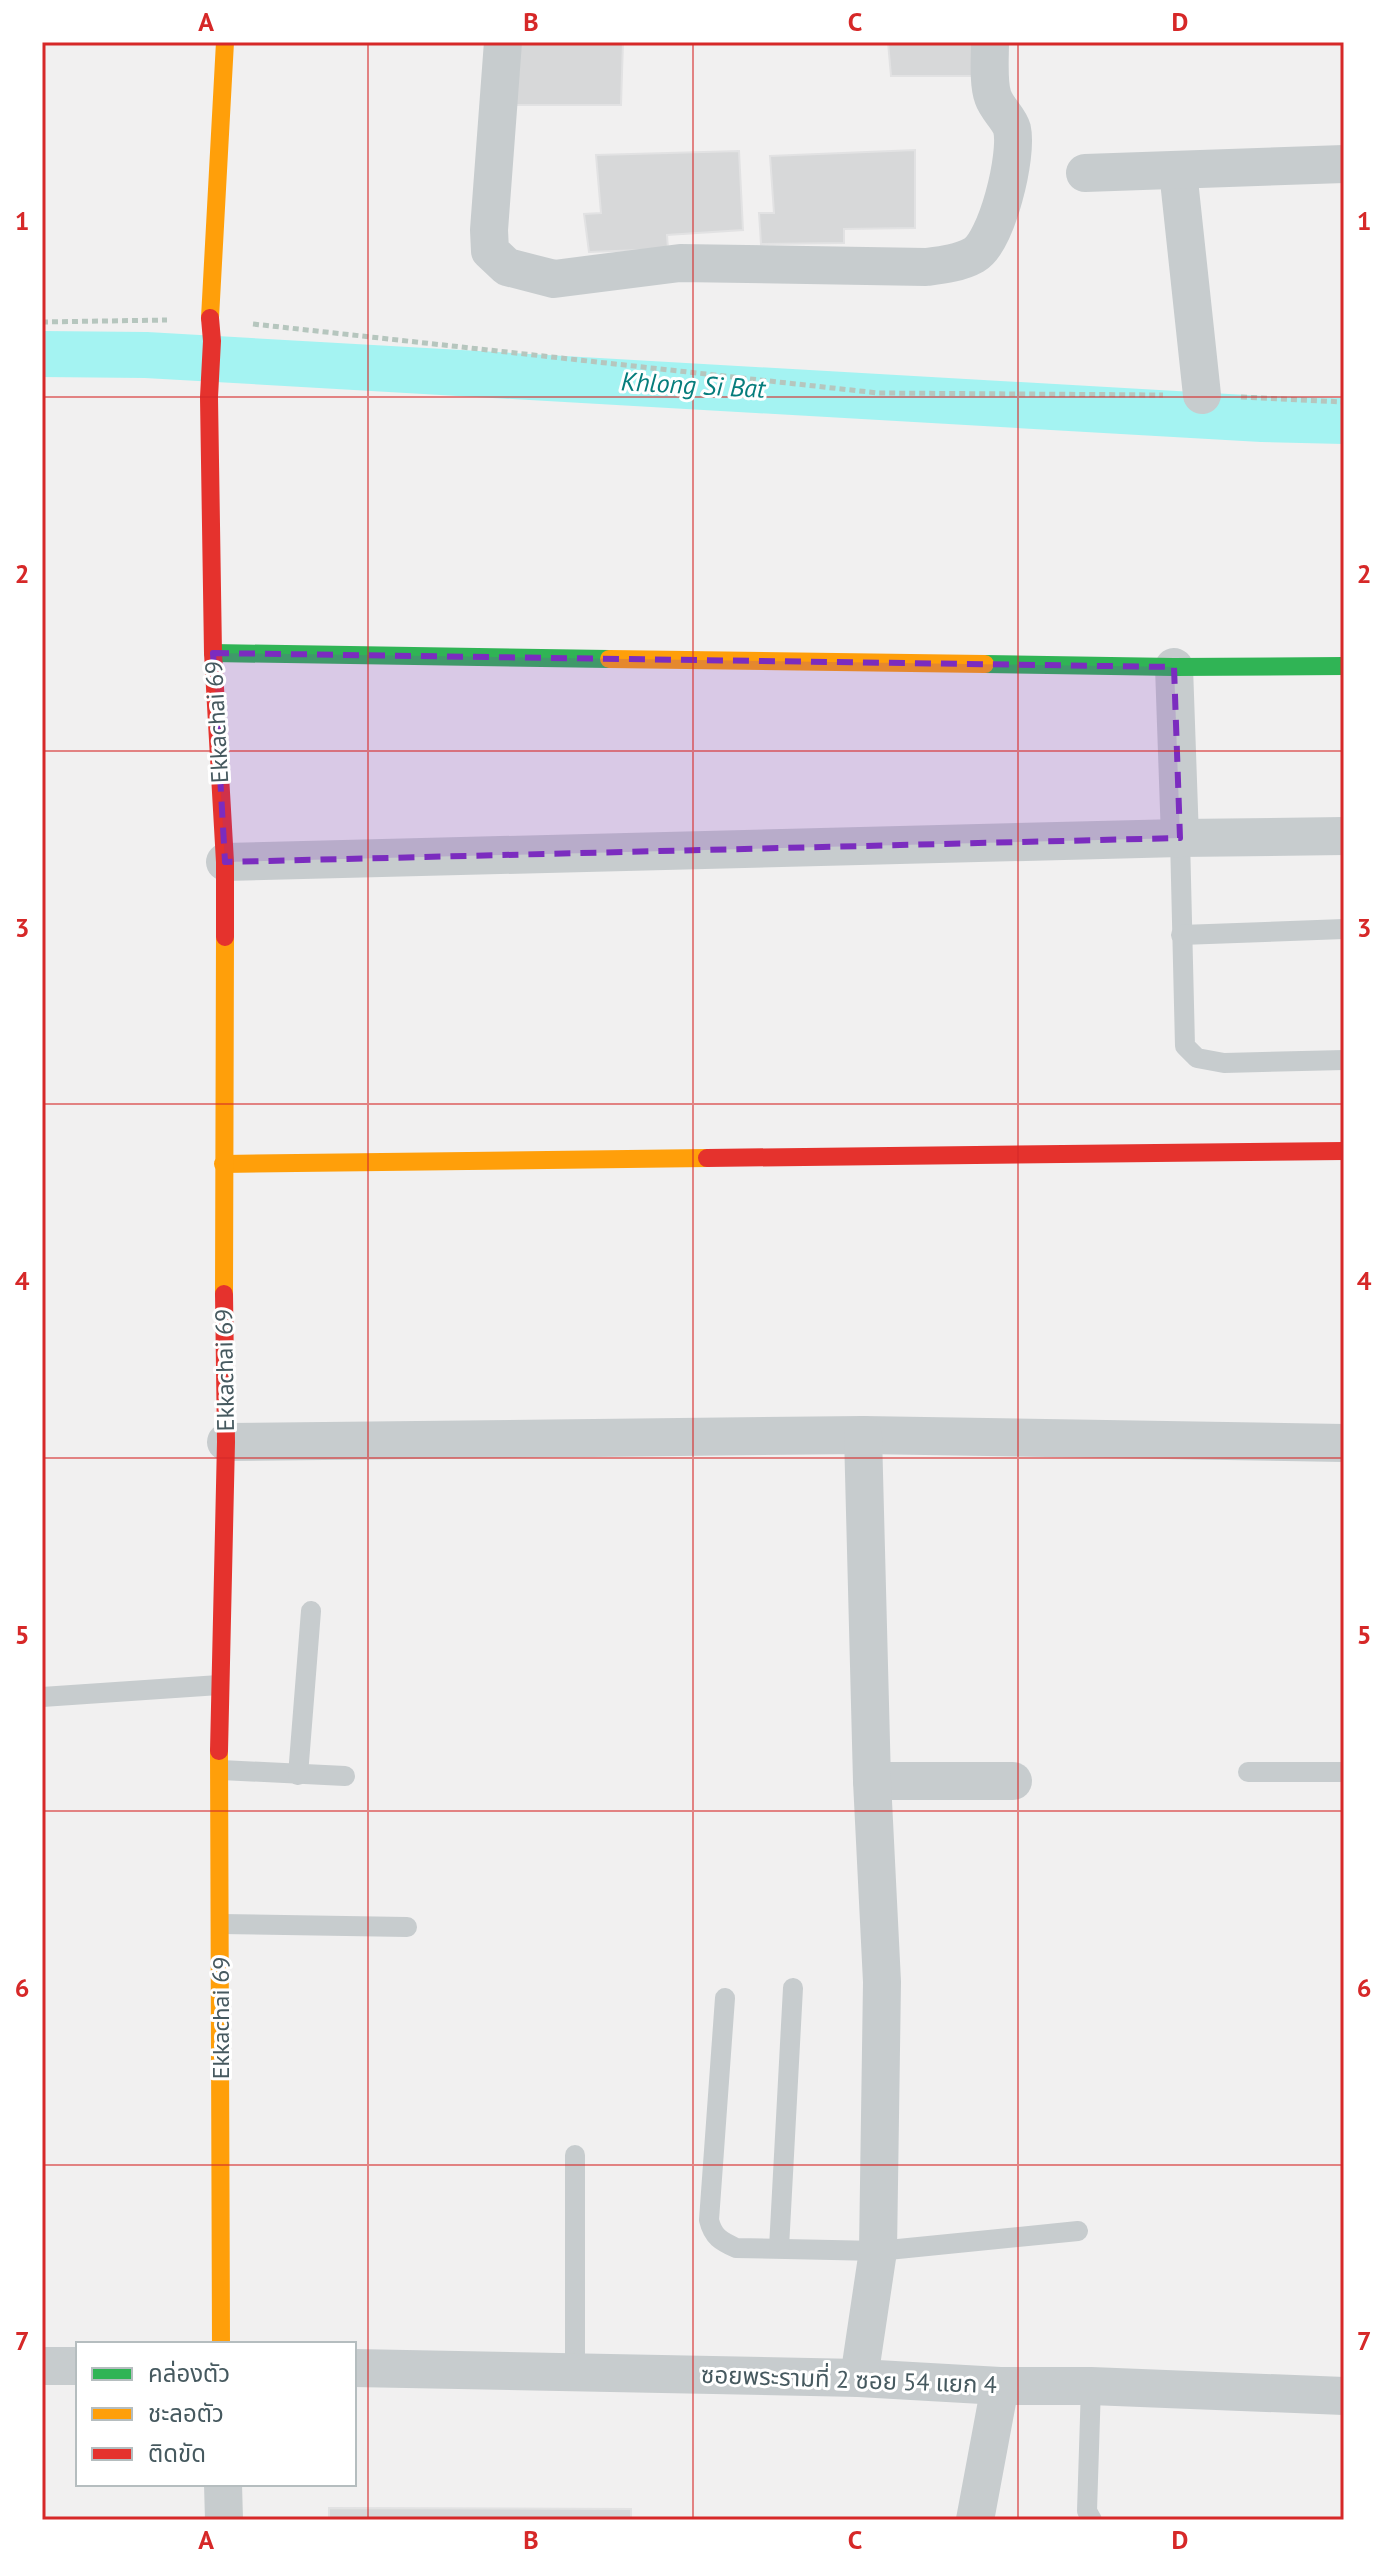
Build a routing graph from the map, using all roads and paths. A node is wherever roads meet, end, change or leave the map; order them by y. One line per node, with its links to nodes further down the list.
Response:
1 (225, 42): 7 (street, Ekkachai 69)
2 (503, 42): 3 (street)
3 (990, 42)
4 (1344, 164): 5 (street)
5 (1178, 171): 6 (street); 9 (street)
6 (1085, 173)
7 (210, 320): 8 (path); 9 (path); 11 (street, Ekkachai 69)
8 (42, 322)
9 (1202, 395): 10 (path)
10 (1344, 402)
11 (213, 653): 13 (street); 16 (street, Ekkachai 69)
12 (1344, 666): 13 (street)
13 (1174, 667): 15 (street)
14 (1344, 836): 15 (street)
15 (1180, 838): 16 (street); 18 (lane)
16 (225, 862): 21 (street, Ekkachai 69)
17 (1344, 929): 18 (lane)
18 (1181, 935): 19 (lane)
19 (1344, 1060)
20 (1344, 1151): 21 (street)
21 (223, 1164): 23 (street, Ekkachai 69)
22 (863, 1435): 23 (street); 24 (street); 33 (street)
23 (226, 1442): 26 (street, Ekkachai 69)
24 (1344, 1443)
25 (311, 1611): 31 (lane)
26 (219, 1685): 27 (lane); 28 (street, Ekkachai 69)
27 (42, 1697)
28 (221, 1770): 31 (lane); 35 (street, Ekkachai 69)
29 (1248, 1772): 30 (lane)
30 (1344, 1772)
31 (298, 1775): 32 (lane)
32 (345, 1776)
33 (872, 1781): 34 (street); 42 (street)
34 (1013, 1781)
35 (221, 1924): 36 (lane); 43 (street, Ekkachai 69)
36 (407, 1927)
37 (793, 1988): 41 (lane)
38 (725, 1998): 41 (lane)
39 (575, 2155): 47 (lane)
40 (1078, 2231): 42 (lane)
41 (779, 2248): 42 (lane)
42 (878, 2251): 48 (street)
43 (221, 2342)
44 (42, 2366): 45 (street)
45 (76, 2366)
46 (356, 2368): 47 (street, ซอยพระรามที่ 2 ซอย 54 แยก 4)
47 (575, 2371): 48 (street, ซอยพระรามที่ 2 ซอย 54 แยก 4)
48 (859, 2378): 49 (street, ซอยพระรามที่ 2 ซอย 54 แยก 4)
49 (1000, 2386): 50 (street, ซอยพระรามที่ 2 ซอย 54 แยก 4); 54 (street)
50 (1091, 2386): 51 (street, ซอยพระรามที่ 2 ซอย 54 แยก 4); 55 (lane)
51 (1344, 2396)
52 (223, 2486): 53 (street)
53 (224, 2520)
54 (975, 2520)
55 (1092, 2520)

